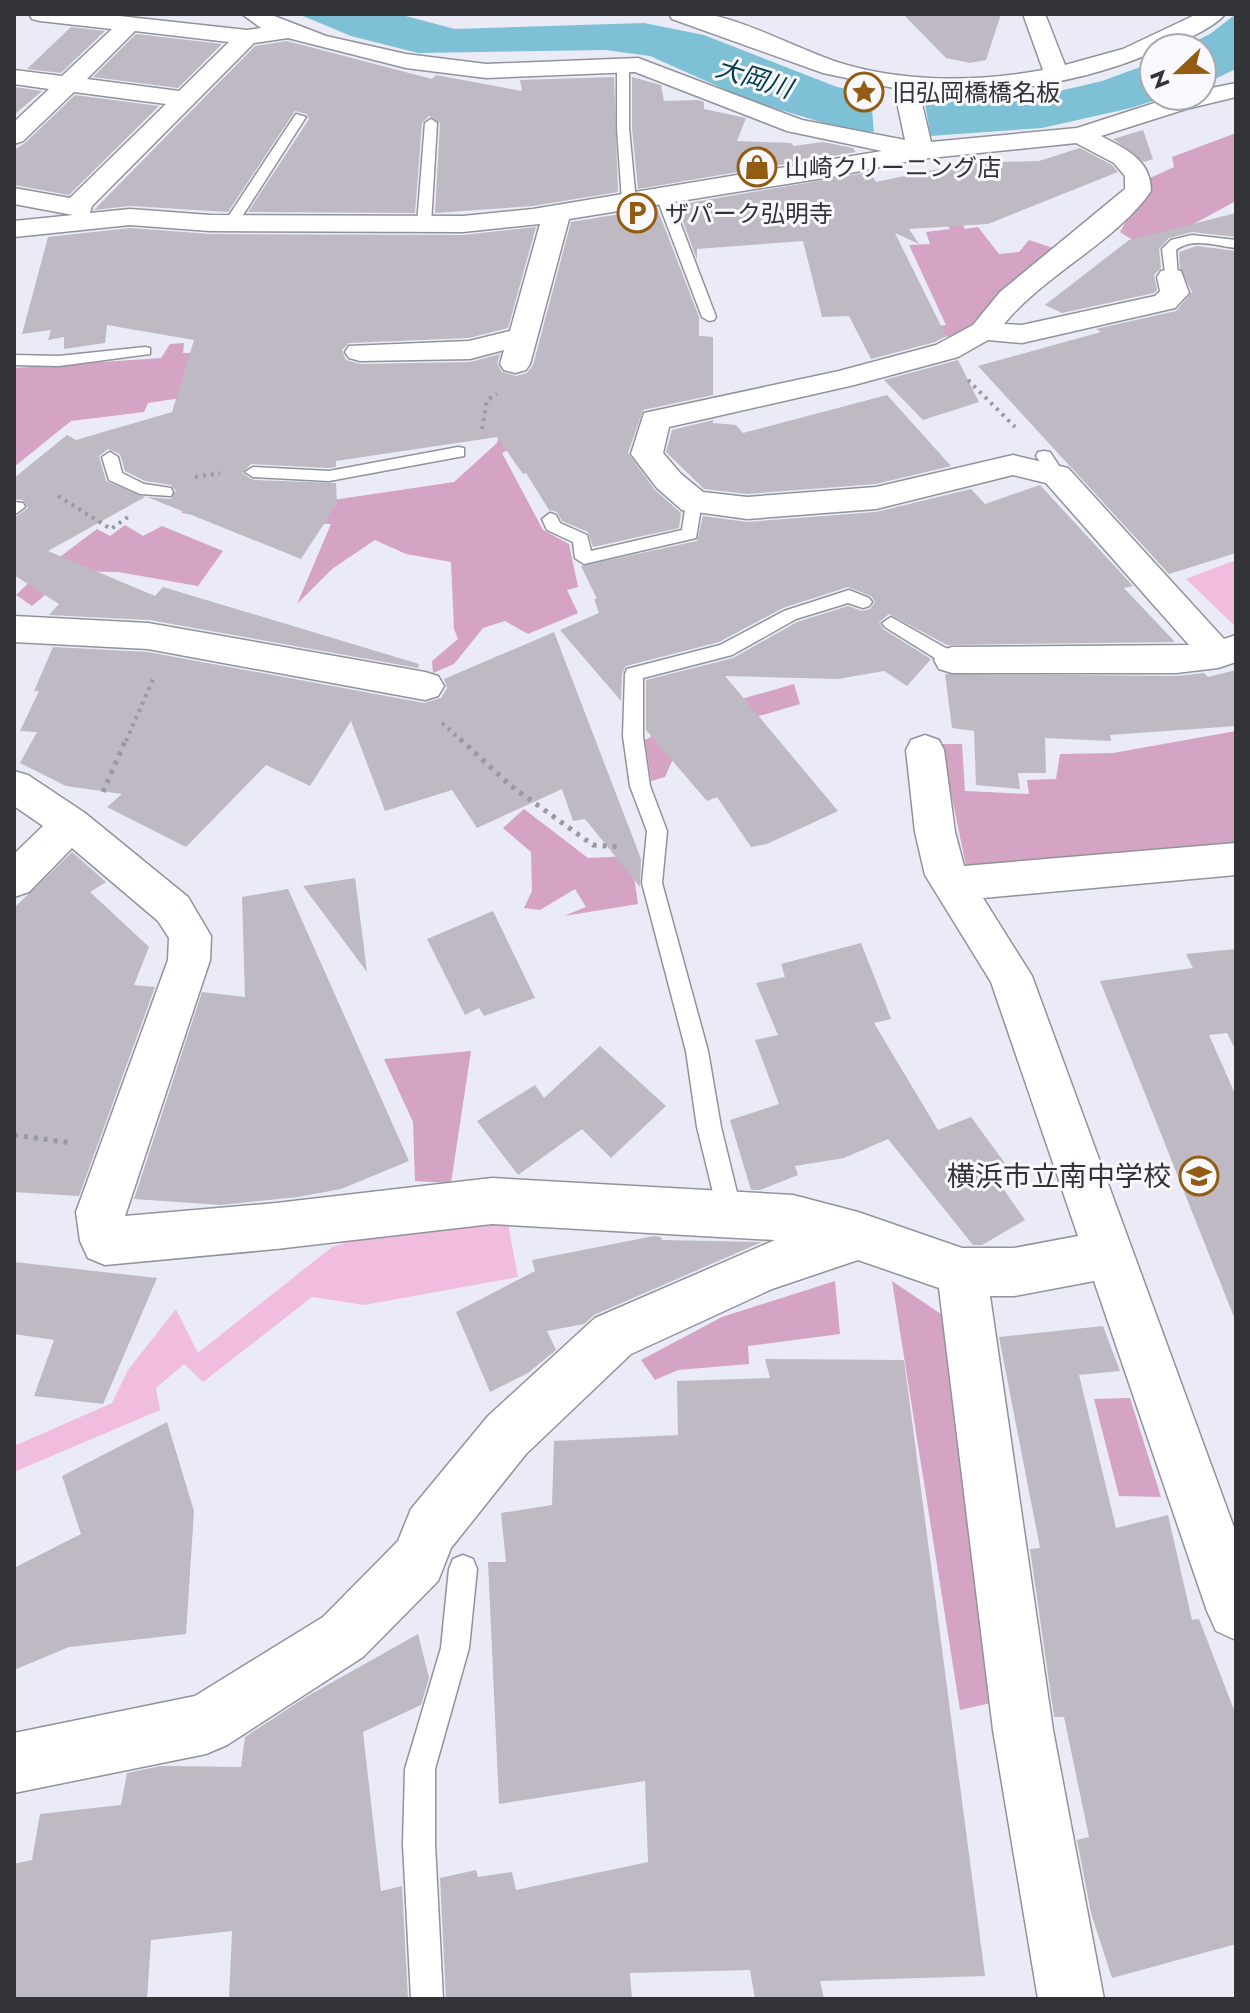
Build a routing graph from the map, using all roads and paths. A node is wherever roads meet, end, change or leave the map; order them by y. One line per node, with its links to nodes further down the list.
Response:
1 (40, 14): 6 (street)
2 (680, 14): 5 (street)
3 (1034, 14): 9 (street)
4 (1214, 14): 9 (street)
5 (710, 18): 12 (street)
6 (130, 24): 7 (street); 11 (street)
7 (250, 26): 8 (street); 14 (street)
8 (623, 63): 19 (street); 22 (lane)
9 (1056, 73): 12 (street)
10 (14, 77): 11 (street)
11 (69, 84): 14 (street); 18 (street)
12 (905, 84): 19 (street)
13 (1236, 90): 17 (street)
14 (185, 99): 23 (street)
15 (300, 117): 26 (lane)
16 (431, 123): 27 (lane)
17 (1080, 135): 19 (street); 32 (street)
18 (14, 136)
19 (920, 151): 21 (street)
20 (14, 196): 23 (street)
21 (663, 196): 22 (street); 31 (lane)
22 (629, 202): 24 (street)
23 (76, 207): 25 (street)
24 (557, 213): 27 (street); 33 (street)
25 (130, 217): 26 (street); 28 (street)
26 (231, 223): 27 (street)
27 (424, 224)
28 (14, 229)
29 (1236, 244): 30 (lane)
30 (1171, 277): 32 (street)
31 (709, 317)
32 (983, 331): 36 (street)
33 (519, 350): 35 (street); 38 (path)
34 (145, 351): 37 (lane)
35 (360, 352)
36 (946, 357): 40 (path); 44 (street)
37 (14, 360)
38 (458, 452): 41 (lane)
39 (110, 457): 42 (lane)
40 (1050, 465): 44 (street); 51 (street)
41 (253, 472)
42 (165, 492)
43 (58, 496): 46 (path)
44 (694, 502): 45 (lane)
45 (550, 519)
46 (111, 529)
47 (863, 602): 57 (lane)
48 (891, 623): 52 (lane)
49 (14, 629): 50 (street)
50 (171, 639): 53 (street); 56 (path)
51 (1227, 651): 52 (street)
52 (952, 660)
53 (425, 686): 57 (path)
54 (925, 750): 60 (street)
55 (14, 786): 56 (street)
56 (77, 830): 59 (street); 62 (street)
57 (656, 839): 63 (lane)
58 (1236, 859): 60 (street)
59 (14, 880)
60 (951, 884): 65 (street)
61 (14, 1135): 62 (path)
62 (122, 1150): 63 (street)
63 (730, 1213): 64 (street)
64 (858, 1236): 66 (street); 69 (street)
65 (1108, 1254): 66 (street); 68 (street)
66 (962, 1272): 71 (street)
67 (463, 1569): 70 (lane)
68 (1236, 1611)
69 (14, 1763)
70 (427, 1999)
71 (1071, 1999)

